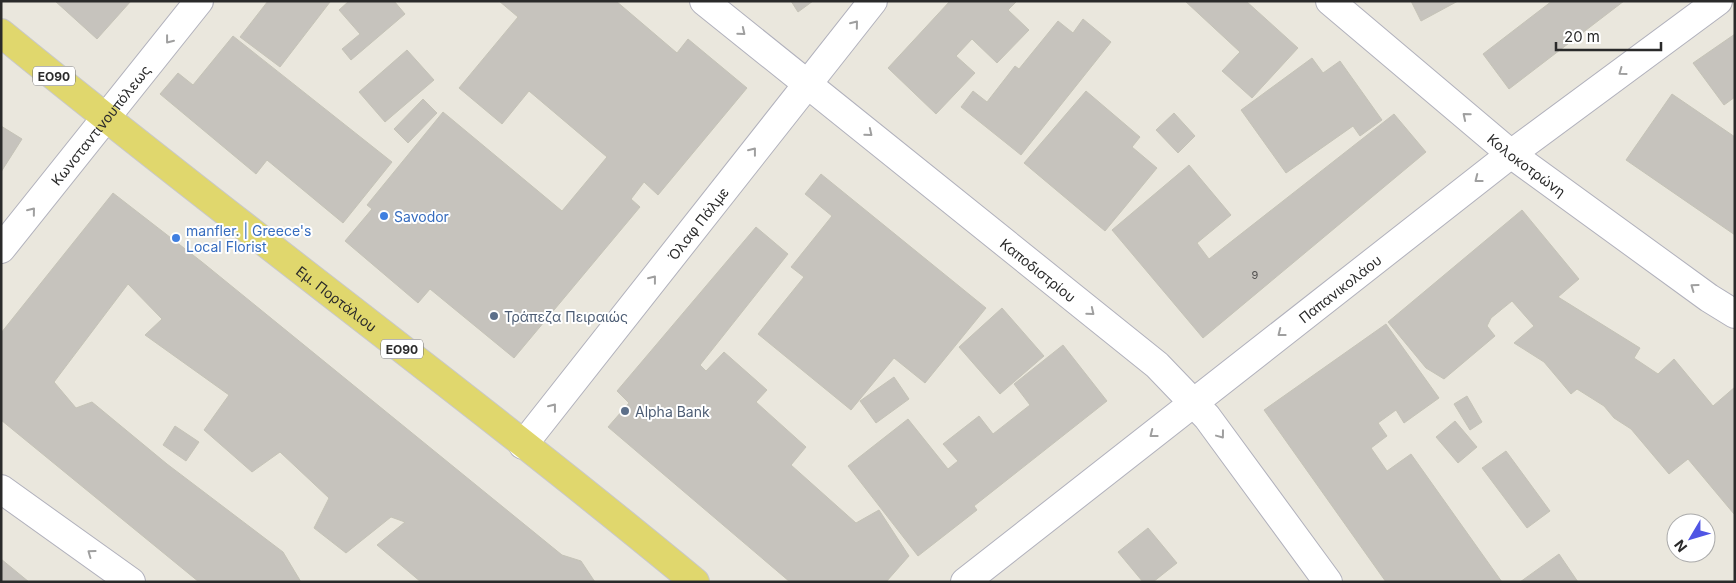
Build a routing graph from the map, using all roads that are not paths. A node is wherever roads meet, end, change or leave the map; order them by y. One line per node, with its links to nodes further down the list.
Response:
1 (200, 1): 8 (street, Κωνσταντινουπόλεως, one-way to 8)
2 (704, 1): 7 (street, Καποδιστρίου, one-way to 7)
3 (873, 1): 7 (street, Όλαφ Πάλμε, one-way to 3)
4 (1330, 1): 9 (street, Κολοκοτρώνη, one-way to 4)
5 (1718, 1): 9 (street, Παπανικολάου, one-way to 9)
6 (1, 33): 8 (main road, Εμ. Πορτάλιου / ΕΟ90)
7 (806, 83): 12 (street, Καποδιστρίου, one-way to 12); 13 (street, Όλαφ Πάλμε, one-way to 7)
8 (106, 119): 10 (street, Κωνσταντινουπόλεως, one-way to 8); 13 (main road, Εμ. Πορτάλιου / ΕΟ90)
9 (1511, 154): 11 (street, Κολοκοτρώνη, one-way to 9); 12 (street, Παπανικολάου, one-way to 12)
10 (1, 250)
11 (1735, 314)
12 (1194, 402): 17 (street, Παπανικολάου, one-way to 17); 18 (street, Καποδιστρίου, one-way to 18)
13 (523, 445): 16 (main road, Εμ. Πορτάλιου / ΕΟ90)
14 (1, 489): 15 (street, one-way to 14)
15 (131, 582)
16 (695, 582)
17 (966, 582)
18 (1328, 582)

